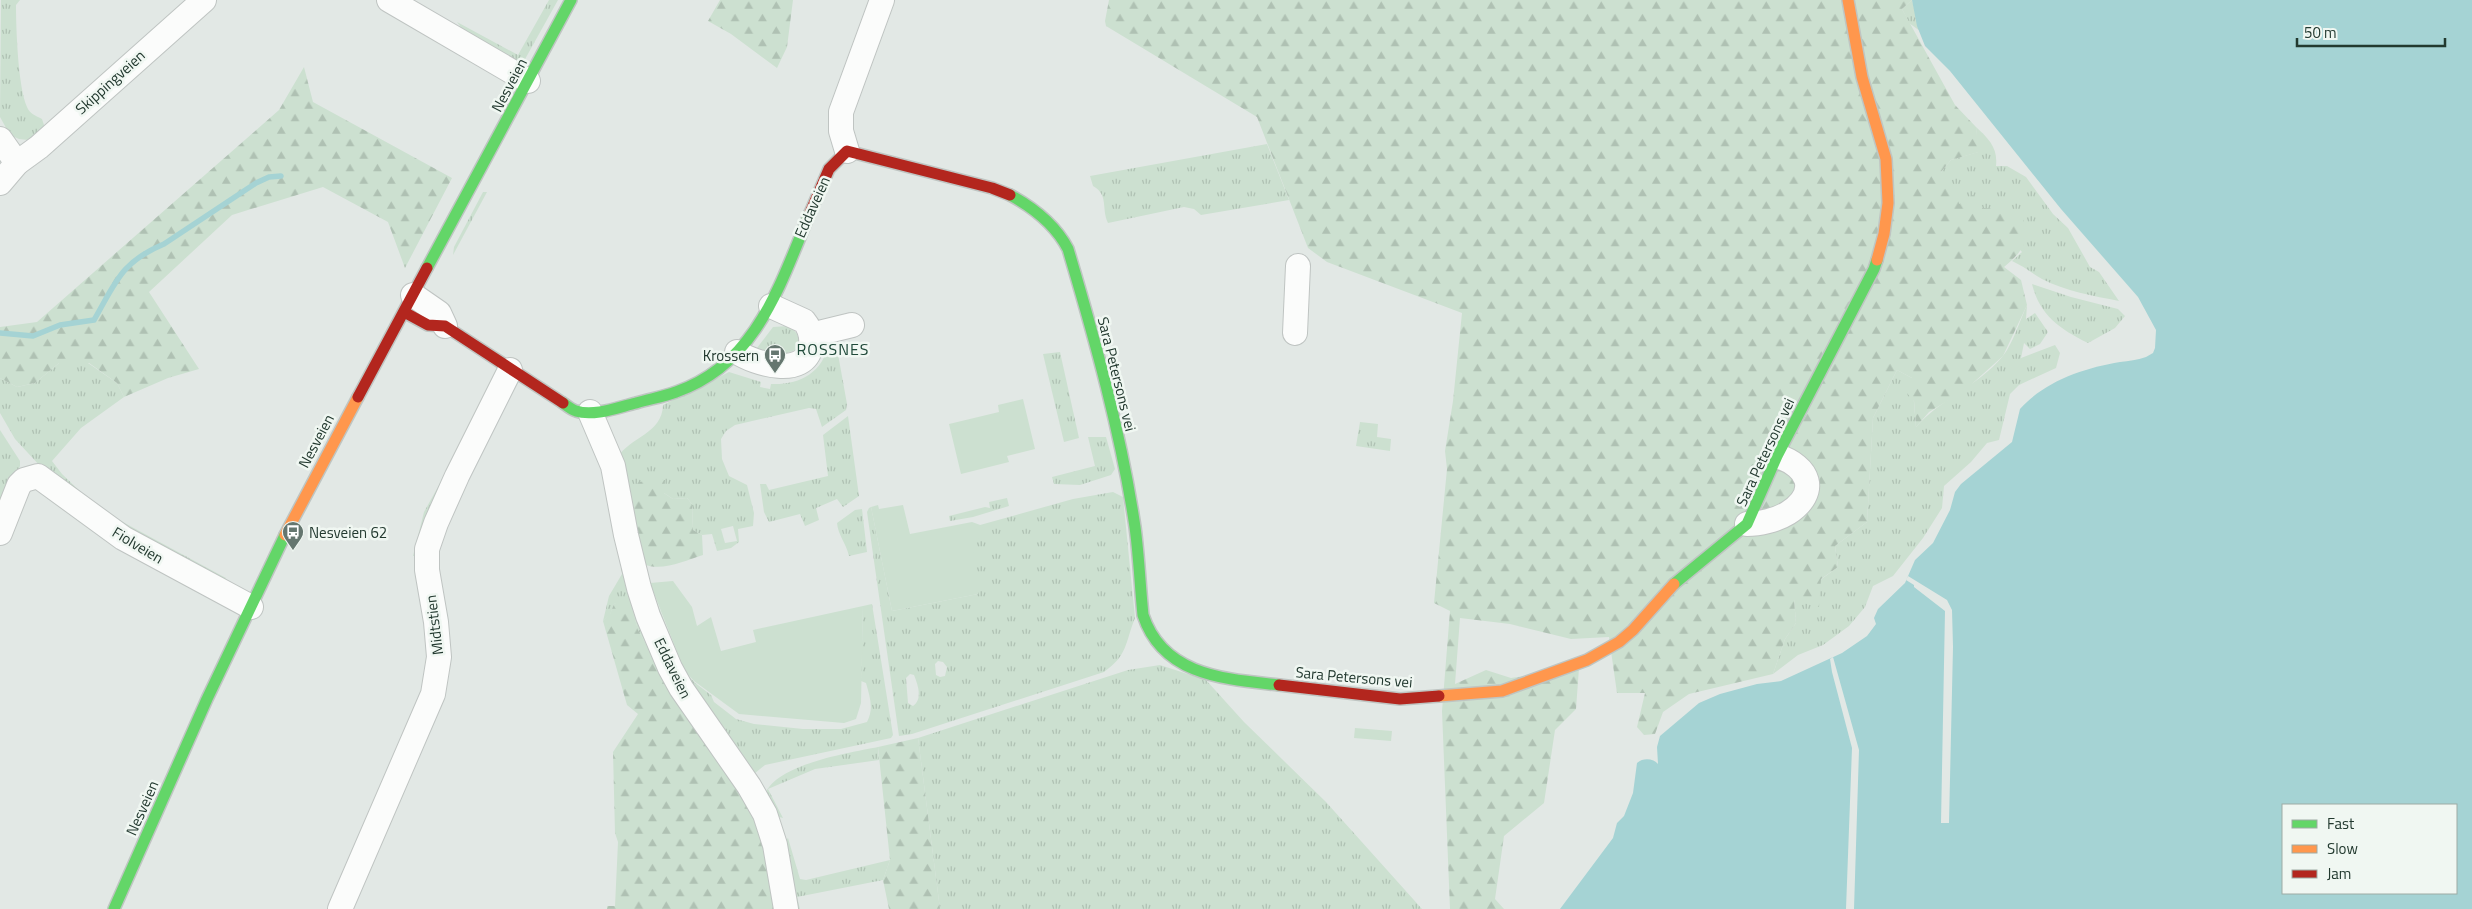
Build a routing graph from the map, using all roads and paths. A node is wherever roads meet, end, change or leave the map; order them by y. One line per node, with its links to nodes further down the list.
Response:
1 (204, 0): 9 (street, Skippingveien)
2 (389, 0): 6 (street)
3 (571, 0): 6 (street, Nesveien)
4 (882, 0): 8 (street)
5 (1848, 0): 21 (street, Sara Petersons vei)
6 (528, 80): 12 (street, Nesveien)
7 (0, 139): 9 (street)
8 (847, 152): 13 (street, Eddaveien); 22 (street, Sara Petersons vei)
9 (17, 163): 10 (street, Skippingveien)
10 (0, 183)
11 (1298, 266): 16 (street)
12 (409, 303): 15 (street, Eddaveien); 24 (street, Nesveien)
13 (771, 306): 17 (street); 18 (street, Eddaveien)
14 (852, 325): 17 (street)
15 (445, 326): 19 (street, Eddaveien)
16 (1295, 333)
17 (811, 335): 18 (street)
18 (737, 352): 20 (street, Eddaveien)
19 (510, 370): 20 (street, Eddaveien); 26 (street, Midtstien)
20 (590, 412): 27 (street, Eddaveien)
21 (1777, 456): 22 (street, Sara Petersons vei); 22 (street)
22 (1747, 524)
23 (0, 533): 24 (street, Fiolveien)
24 (250, 607): 25 (street, Nesveien)
25 (114, 909)
26 (340, 909)
27 (786, 909)

